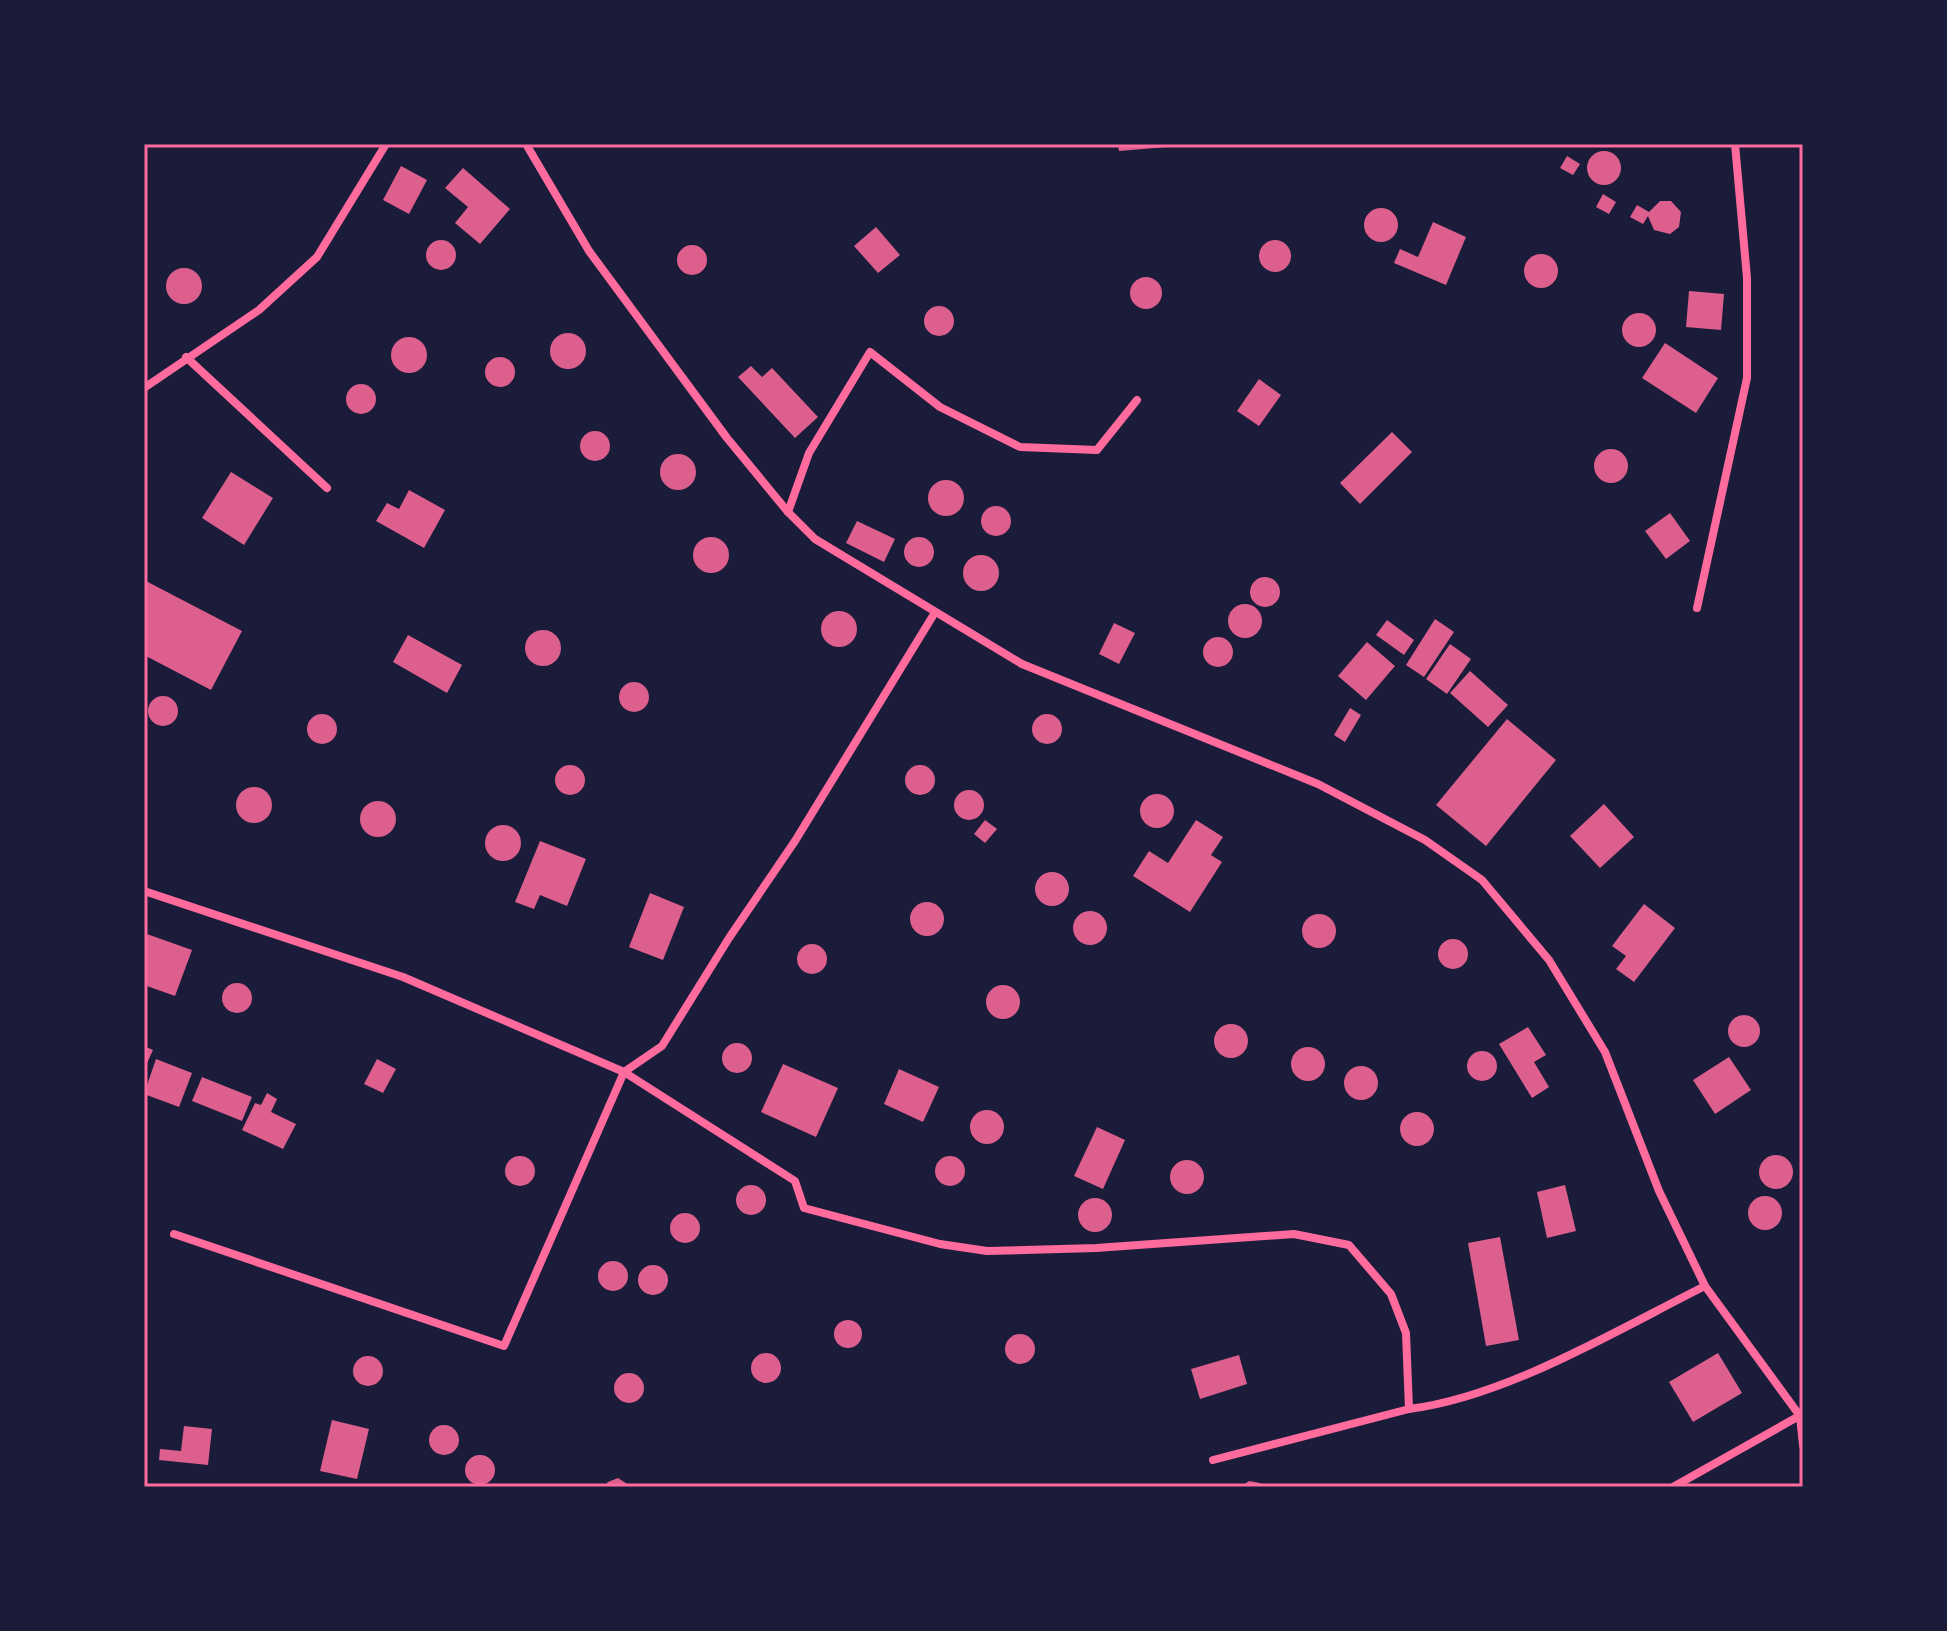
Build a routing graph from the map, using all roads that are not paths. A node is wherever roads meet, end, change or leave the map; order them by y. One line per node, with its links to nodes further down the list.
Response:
1 (386, 144): 4 (street)
2 (526, 144): 8 (street)
3 (1735, 144): 9 (street)
4 (186, 357): 5 (street); 7 (street)
5 (144, 388)
6 (1137, 400): 8 (street)
7 (327, 488)
8 (788, 512): 10 (street)
9 (1697, 608)
10 (934, 614): 12 (street); 14 (street)
11 (144, 891): 12 (street)
12 (624, 1072): 13 (street); 15 (street)
13 (174, 1234)
14 (1705, 1286): 15 (street); 16 (street)
15 (1409, 1409): 18 (street)
16 (1802, 1415): 17 (street); 19 (street)
17 (1803, 1445)
18 (1213, 1460)
19 (1673, 1487)

